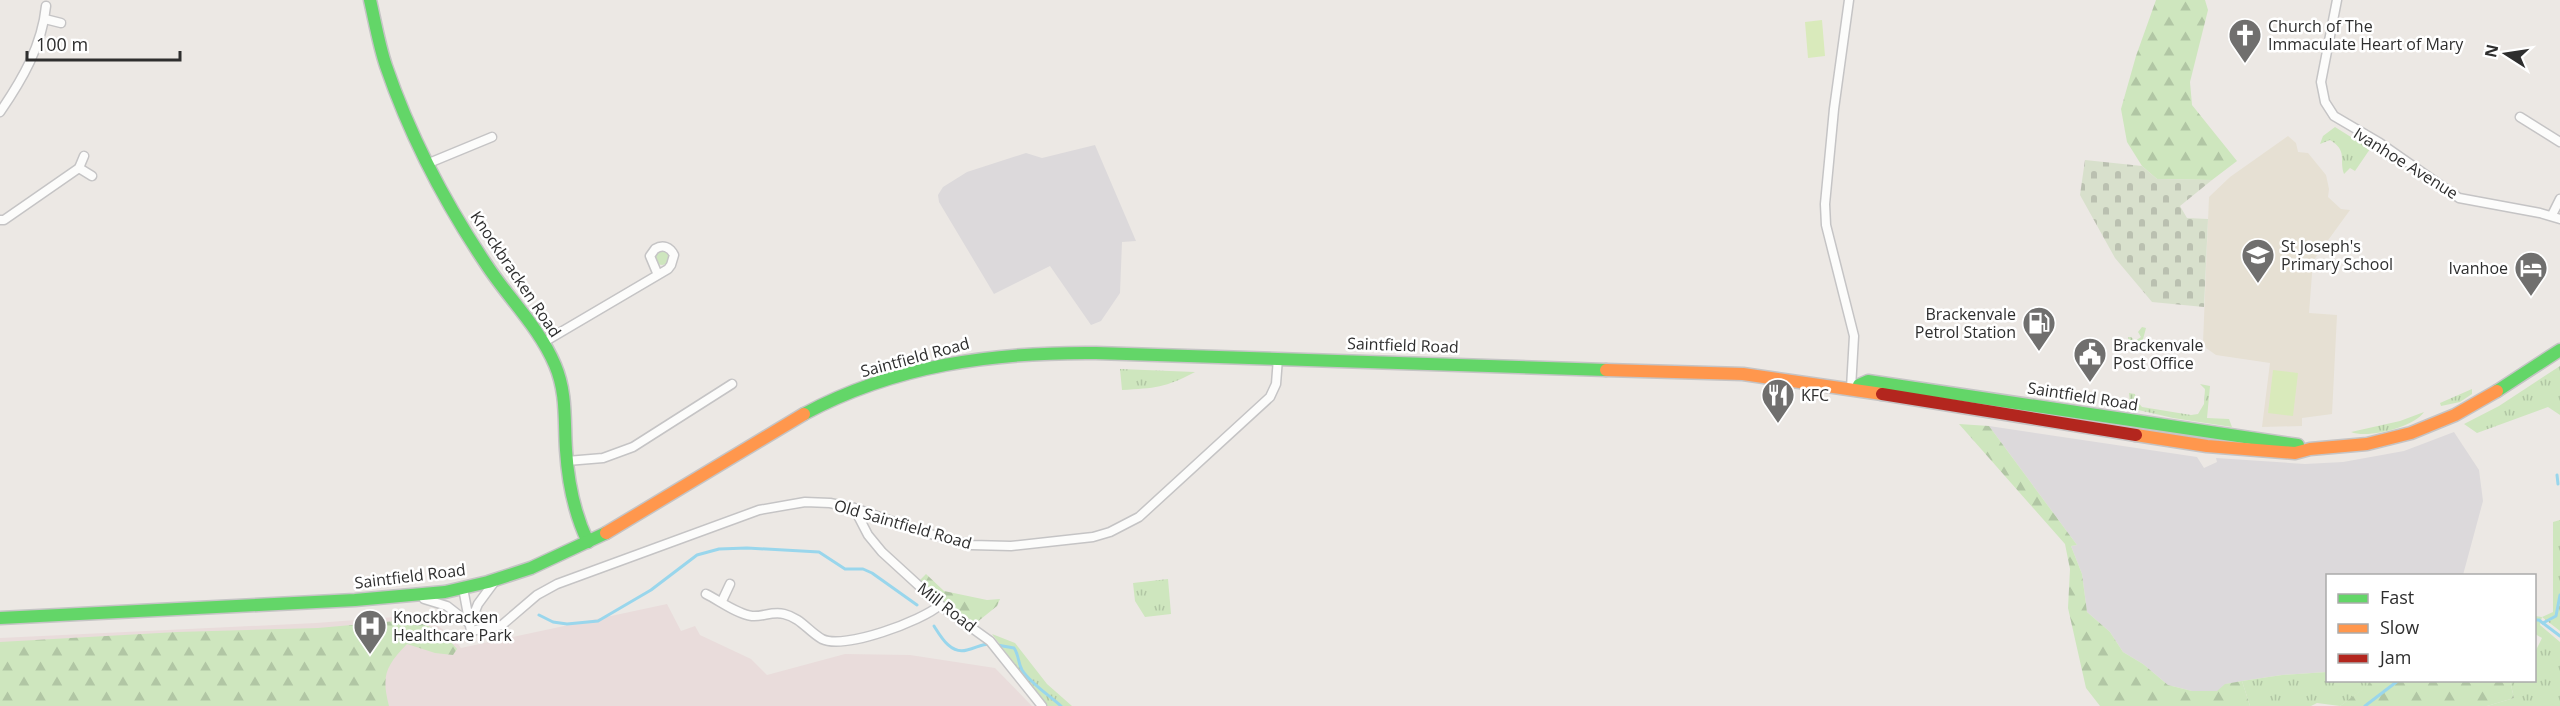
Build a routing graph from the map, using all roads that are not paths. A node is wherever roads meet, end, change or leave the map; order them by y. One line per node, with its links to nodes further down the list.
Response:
1 (370, 0): 12 (main road, Knockbracken Road)
2 (1849, 0): 23 (street)
3 (2337, 0): 16 (street, Ivanhoe Avenue)
4 (46, 6): 5 (street)
5 (45, 19): 6 (street); 7 (street)
6 (61, 23)
7 (0, 112)
8 (2520, 117): 10 (street)
9 (492, 137): 12 (street)
10 (2560, 142)
11 (84, 156): 13 (street)
12 (429, 163): 19 (main road, Knockbracken Road)
13 (79, 168): 14 (street); 17 (street)
14 (92, 176)
15 (2560, 200): 16 (street, Ivanhoe Avenue)
16 (2556, 217)
17 (0, 220)
18 (658, 275): 19 (street)
19 (544, 342): 27 (main road, Knockbracken Road)
20 (2560, 350): 26 (main road, Saintfield Road)
21 (1278, 358): 23 (main road, Saintfield Road); 28 (street, Old Saintfield Road); 29 (main road, Saintfield Road)
22 (732, 384): 27 (street)
23 (1851, 388): 24 (main road, Saintfield Road); 25 (main road, Saintfield Road)
24 (1976, 396): 25 (main road); 26 (main road, Saintfield Road)
25 (2102, 430): 26 (main road, Saintfield Road)
26 (2310, 449)
27 (567, 461): 29 (main road, Knockbracken Road)
28 (854, 508): 36 (street, Mill Road); 38 (street, Old Saintfield Road)
29 (588, 542): 30 (main road, Saintfield Road)
30 (497, 578): 32 (main road, Saintfield Road); 38 (street)
31 (730, 584): 35 (street)
32 (463, 588): 34 (main road, Saintfield Road); 38 (street)
33 (706, 594): 35 (street)
34 (409, 596): 37 (main road, Saintfield Road); 38 (street)
35 (722, 602): 36 (street)
36 (940, 605): 39 (street, Mill Road)
37 (0, 618)
38 (471, 628)
39 (1042, 706)

